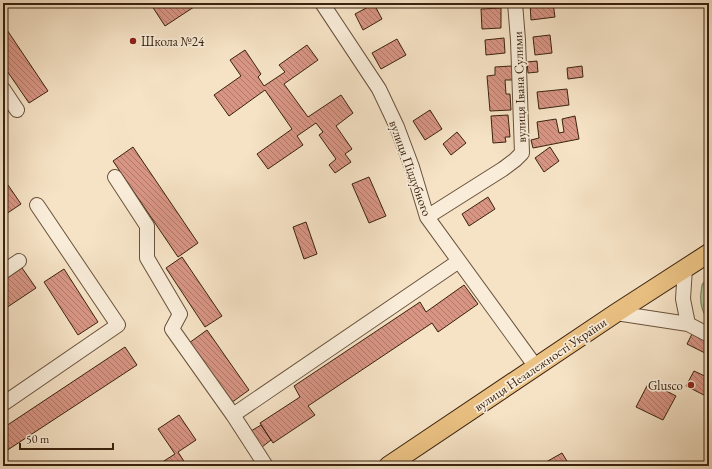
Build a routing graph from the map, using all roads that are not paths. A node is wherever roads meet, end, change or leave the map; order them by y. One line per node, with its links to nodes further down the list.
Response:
1 (322, 3): 7 (street, вулиця Піддубного)
2 (515, 3): 7 (street, вулиця Івана Сулими)
3 (3, 89): 4 (street)
4 (17, 110)
5 (115, 176): 19 (street)
6 (37, 205): 18 (street)
7 (427, 217): 11 (street, вулиця Піддубного)
8 (709, 247): 12 (main road, вулиця Незалежності України)
9 (709, 253): 12 (main road, вулиця Незалежності України)
10 (19, 261): 13 (street)
11 (459, 261): 17 (street, вулиця Піддубного); 19 (street)
12 (689, 265): 14 (main road, вулиця Незалежності України); 15 (street)
13 (3, 272)
14 (616, 313): 15 (street); 17 (main road, вулиця Незалежності України)
15 (688, 324): 16 (street)
16 (709, 335)
17 (536, 367): 21 (main road, вулиця Незалежності України)
18 (3, 404)
19 (233, 415): 20 (street)
20 (266, 466)
21 (388, 466)

